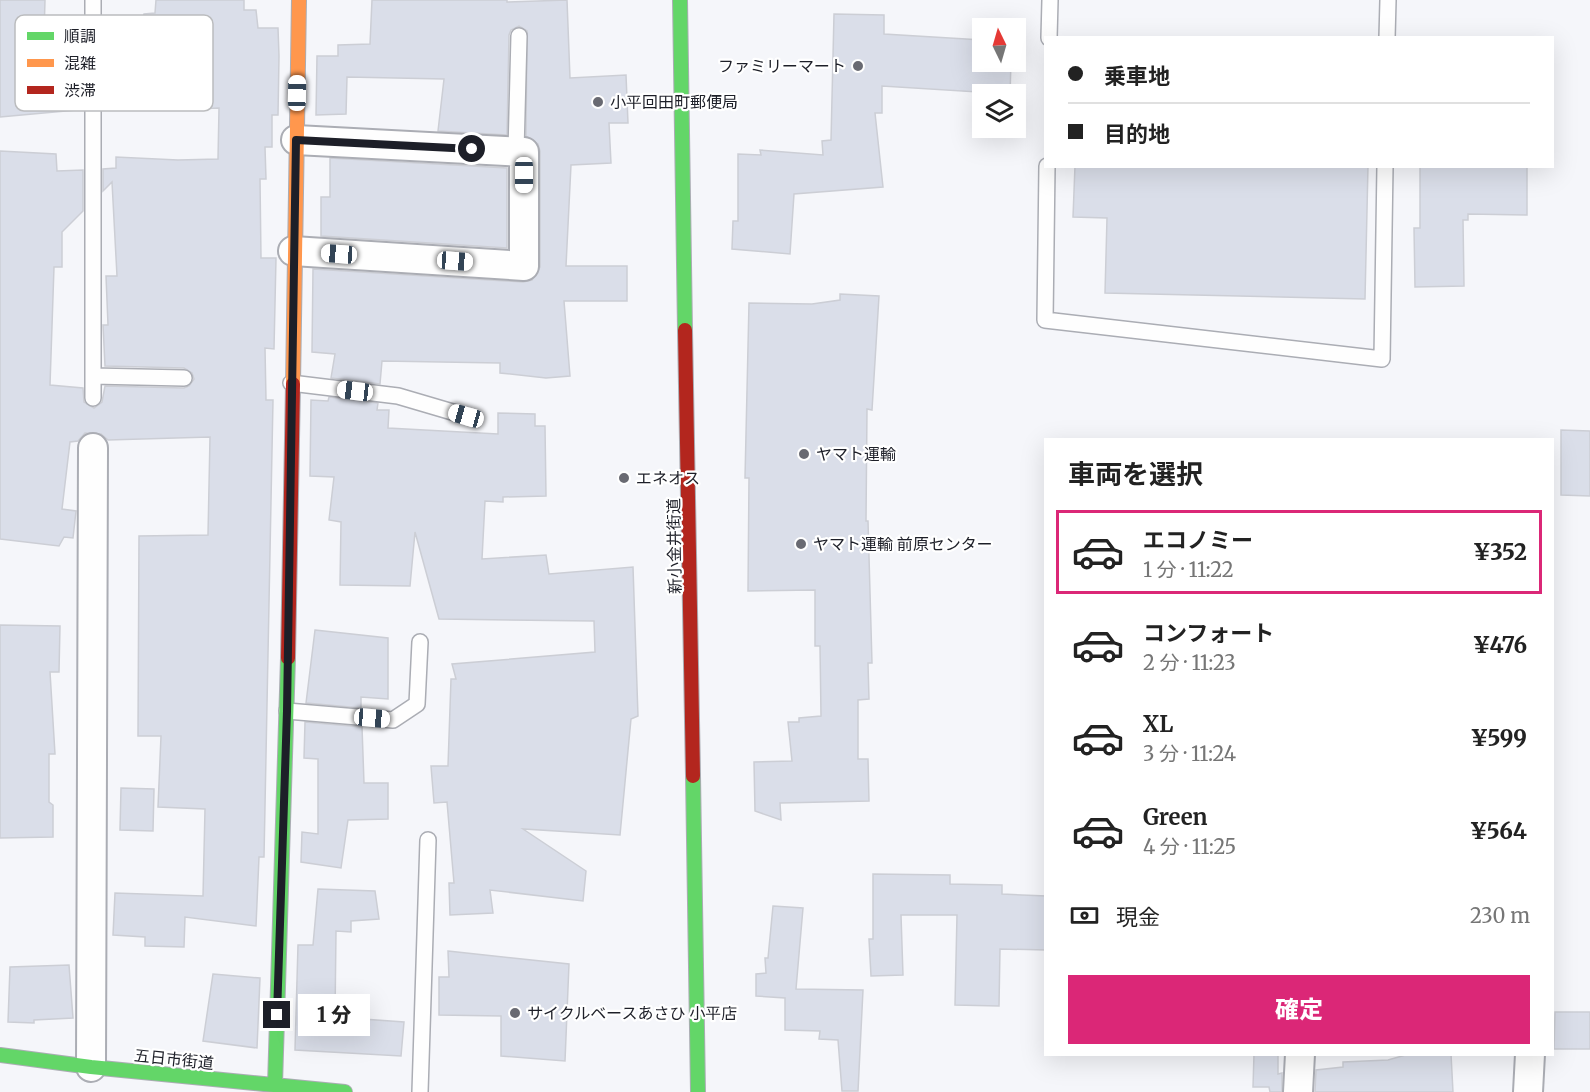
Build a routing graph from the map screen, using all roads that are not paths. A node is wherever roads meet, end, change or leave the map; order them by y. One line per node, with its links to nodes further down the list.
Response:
1 (299, 0): 9 (main road)
2 (680, 0): 30 (main road, 新小金井街道)
3 (1050, 0): 6 (lane)
4 (1388, 0): 7 (lane)
5 (519, 36): 10 (lane)
6 (1049, 36)
7 (1387, 36)
8 (93, 111): 14 (lane)
9 (296, 140): 10 (street); 13 (main road)
10 (516, 151): 13 (street)
11 (1047, 168): 12 (lane)
12 (1385, 168)
13 (293, 251): 16 (main road)
14 (93, 376): 15 (lane); 17 (lane)
15 (184, 378)
16 (291, 383): 18 (lane); 21 (main road)
17 (93, 398)
18 (466, 416)
19 (93, 448): 26 (street)
20 (420, 642): 21 (lane)
21 (287, 711): 27 (main road)
22 (428, 840): 29 (lane)
23 (0, 1055): 26 (main road, 五日市街道)
24 (1300, 1056): 31 (street)
25 (1530, 1056): 32 (street)
26 (91, 1067): 27 (main road, 五日市街道)
27 (275, 1085): 28 (main road, 五日市街道)
28 (345, 1092)
29 (420, 1092)
30 (699, 1092)
31 (1298, 1092)
32 (1528, 1092)

